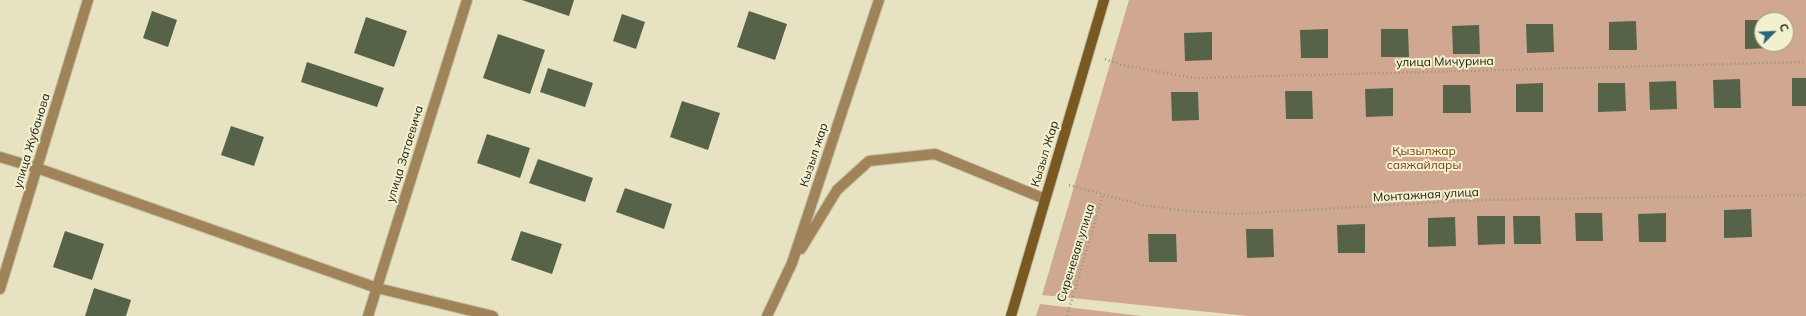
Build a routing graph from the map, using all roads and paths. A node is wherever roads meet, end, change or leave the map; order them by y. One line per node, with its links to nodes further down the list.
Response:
1 (88, 0): 8 (street, улица Жубанова)
2 (467, 0): 14 (street, улица Затаевича)
3 (879, 0): 13 (street, Кызыл жар)
4 (1104, 0): 5 (main road, Кызыл Жар)
5 (1088, 51): 6 (path, улица Мичурина); 9 (main road, Кызыл Жар)
6 (1806, 62)
7 (0, 157): 8 (street)
8 (37, 168): 14 (street); 15 (street, улица Жубанова)
9 (1051, 180): 10 (path, Монтажная улица); 12 (main road, Кызыл Жар)
10 (1103, 195): 11 (path, Монтажная улица); 20 (path, Сиреневая улица)
11 (1806, 195)
12 (1045, 199): 13 (street); 19 (main road, Кызыл Жар)
13 (792, 263): 18 (street, Кызыл жар)
14 (377, 288): 16 (street, улица Затаевича); 17 (street)
15 (0, 289)
16 (368, 316)
17 (493, 316)
18 (767, 316)
19 (1011, 316)
20 (1067, 316)

